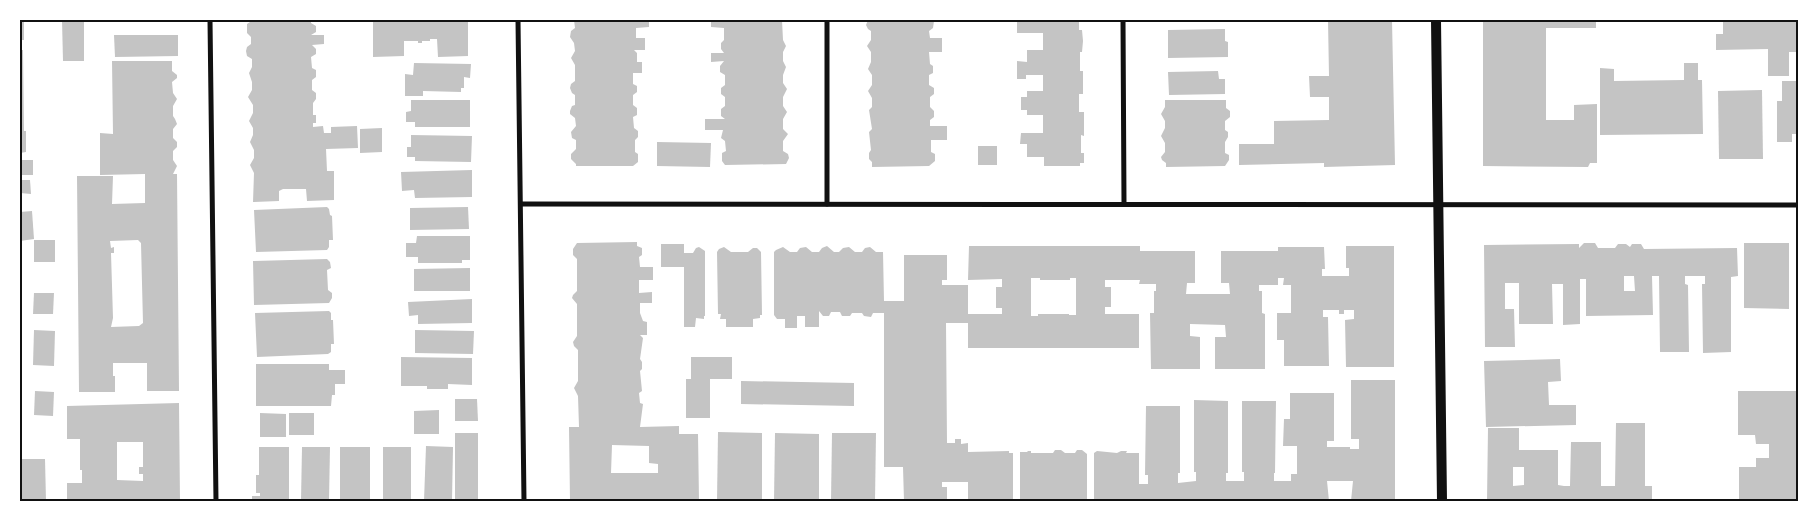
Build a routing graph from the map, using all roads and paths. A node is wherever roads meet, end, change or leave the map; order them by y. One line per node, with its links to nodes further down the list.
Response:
1 (210, 20): 11 (street)
2 (518, 20): 6 (street)
3 (827, 20): 7 (street)
4 (1123, 20): 8 (street)
5 (1436, 20): 9 (main road)
6 (521, 204): 7 (street); 12 (street)
7 (827, 204): 8 (street)
8 (1124, 204): 9 (street)
9 (1439, 205): 10 (street); 13 (main road)
10 (1798, 205)
11 (216, 501)
12 (524, 501)
13 (1442, 501)

